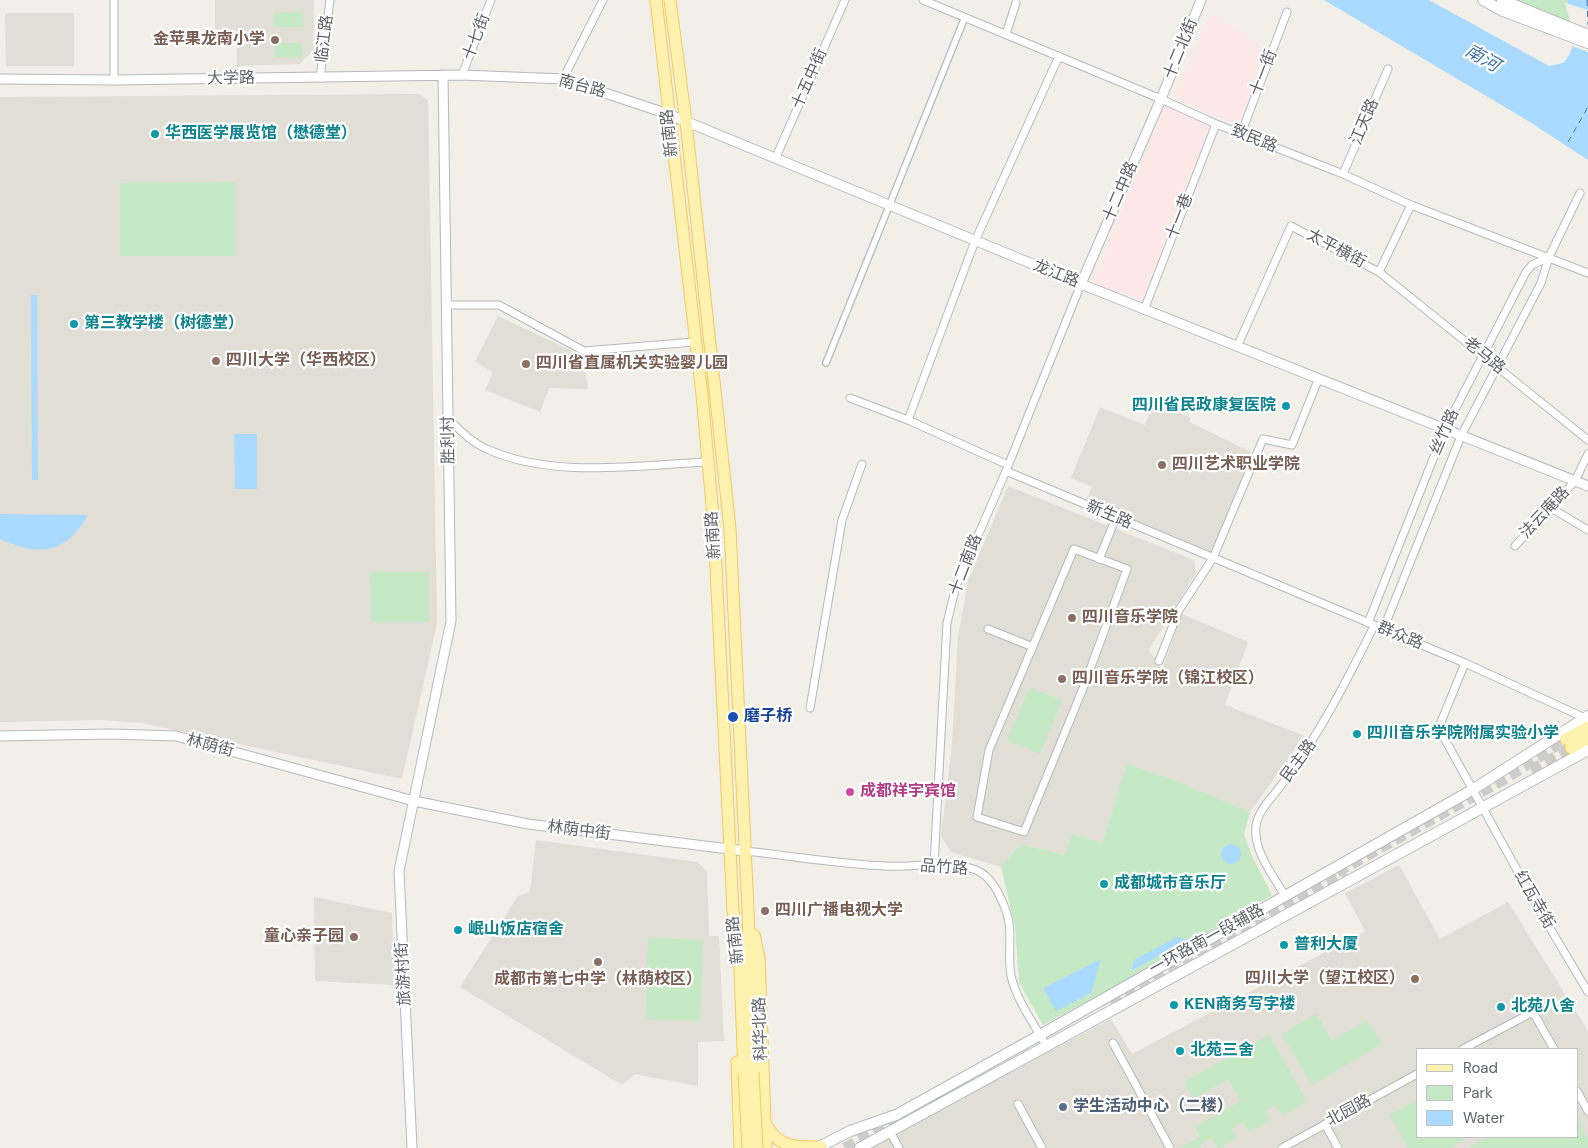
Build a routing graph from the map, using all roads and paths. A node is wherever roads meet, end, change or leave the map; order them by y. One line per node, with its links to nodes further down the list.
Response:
1 (114, 0): 26 (street)
2 (330, 0): 23 (street, 临江路)
3 (491, 0): 22 (street, 十七街)
4 (603, 0): 25 (street)
5 (656, 0): 28 (main road, 新南路)
6 (670, 0): 29 (main road, 新南路)
7 (845, 0): 32 (street, 十五中街)
8 (923, 0): 14 (street, 致民路)
9 (1201, 0): 27 (street, 十二北街)
10 (1502, 0): 15 (main road)
11 (1485, 1): 15 (main road)
12 (1016, 3): 16 (street)
13 (1287, 12): 31 (street, 十一街)
14 (965, 18): 16 (street, 致民路); 35 (street)
15 (1559, 28): 17 (main road); 18 (main road)
16 (1006, 34): 19 (street, 致民路)
17 (1588, 35)
18 (1588, 43)
19 (1059, 56): 27 (street, 致民路); 37 (street)
20 (1388, 69): 33 (street, 江天路)
21 (443, 75): 22 (street, 大学路); 23 (street, 大学路); 42 (street, 胜利村)
22 (462, 75): 25 (street, 南台路)
23 (320, 78): 26 (street, 大学路)
24 (0, 79): 26 (street, 大学路)
25 (563, 79): 28 (street, 南台路)
26 (114, 80)
27 (1161, 99): 30 (street, 致民路); 41 (street, 十二中路)
28 (668, 114): 29 (street, 龙江路); 44 (main road, 新南路)
29 (686, 122): 32 (street, 龙江路); 83 (main road, 新南路)
30 (1216, 124): 31 (street, 致民路); 43 (street, 十一巷)
31 (1241, 134): 33 (street, 致民路)
32 (776, 158): 35 (street, 龙江路)
33 (1343, 174): 36 (street, 致民路)
34 (1580, 193): 38 (street, 丝竹路)
35 (889, 205): 37 (street, 龙江路); 47 (street)
36 (1411, 205): 38 (street, 致民路); 39 (street, 太平横街)
37 (975, 241): 41 (street, 龙江路); 52 (street)
38 (1549, 257): 40 (street, 致民路); 46 (street, 丝竹路); 48 (street, 丝竹路)
39 (1379, 272): 45 (street, 太平横街); 46 (street, 老马路)
40 (1588, 273)
41 (1081, 284): 43 (street, 龙江路); 59 (street, 十二南路)
42 (446, 305): 44 (street); 51 (street, 胜利村)
43 (1144, 310): 45 (street, 龙江路)
44 (694, 342): 57 (main road, 新南路)
45 (1237, 347): 49 (street, 龙江路)
46 (1482, 356): 48 (street, 老马路); 53 (street, 丝竹路)
47 (826, 363)
48 (1497, 367): 54 (street, 丝竹路); 55 (street, 老马路)
49 (1318, 380): 53 (street, 龙江路); 67 (street)
50 (850, 398): 52 (street, 新生路)
51 (448, 418): 57 (street); 80 (street, 胜利村)
52 (908, 420): 59 (street, 新生路)
53 (1445, 429): 54 (street); 68 (street, 丝竹路)
54 (1461, 436): 60 (street); 70 (street, 丝竹路)
55 (1588, 440)
56 (1588, 454): 60 (street)
57 (708, 462): 82 (main road, 新南路)
58 (862, 464): 74 (street)
59 (1007, 468): 63 (street, 新生路); 84 (street, 十二南路)
60 (1575, 481): 61 (street); 62 (street, 法云庵路)
61 (1588, 486)
62 (1551, 508): 64 (street); 65 (street, 法云庵路)
63 (1116, 518): 66 (street); 67 (street, 新生路)
64 (1588, 530)
65 (1516, 546)
66 (1099, 558): 71 (street); 71 (street)
67 (1213, 558): 68 (street, 群众路); 72 (street)
68 (1371, 624): 70 (street, 群众路); 85 (street, 民主路)
69 (988, 629): 71 (street)
70 (1384, 630): 73 (street, 群众路)
71 (1033, 647)
72 (1159, 661)
73 (1465, 663): 75 (street, 群众路); 79 (street, 红瓦寺街)
74 (810, 708)
75 (1587, 720): 77 (main road); 79 (main road, 一环路南一段辅路)
76 (0, 736): 80 (street, 林荫街)
77 (1588, 738)
78 (1588, 750): 81 (main road, 一环路南一段辅路)
79 (1472, 790): 81 (street, 红瓦寺街); 85 (main road, 一环路南一段辅路)
80 (414, 801): 82 (street, 林荫中街); 107 (street, 旅游村街)
81 (1482, 808): 88 (street, 红瓦寺街); 92 (main road, 一环路南一段辅路)
82 (730, 849): 83 (street, 林荫中街); 87 (main road, 新南路)
83 (746, 851): 84 (street, 品竹路); 86 (main road, 新南路)
84 (934, 865): 90 (street, 品竹路)
85 (1284, 896): 90 (main road, 一环路南一段辅路)
86 (748, 910): 95 (main road, 新南路); 97 (main road, 科华北路)
87 (733, 911): 95 (main road, 新南路); 99 (main road, 科华北路)
88 (1586, 982): 89 (street, 红瓦寺街)
89 (1588, 992)
90 (1040, 1035): 92 (street, 品竹路); 106 (main road, 一环路南一段辅路)
91 (1113, 1043): 114 (street)
92 (1047, 1047): 104 (main road, 一环路南一段辅路)
93 (1465, 1048): 94 (street)
94 (1553, 1048)
95 (749, 1073): 108 (main road, 科华北路, bridge); 109 (main road, 科华北路, bridge)
96 (1416, 1075): 103 (street, 北园路)
97 (764, 1093): 99 (main road); 102 (main road, 科华北路)
98 (1578, 1093): 101 (street)
99 (738, 1095): 105 (main road, 科华北路)
100 (1018, 1104): 113 (street)
101 (1588, 1111)
102 (765, 1123): 106 (main road); 110 (main road, 科华北路)
103 (1325, 1124): 115 (street, 北园路); 116 (street)
104 (890, 1132): 111 (main road, 一环路南一段辅路); 112 (street)
105 (738, 1145)
106 (819, 1147)
107 (412, 1148)
108 (748, 1148)
109 (757, 1148)
110 (766, 1148)
111 (860, 1148)
112 (899, 1148)
113 (1042, 1148)
114 (1170, 1148)
115 (1282, 1148)
116 (1338, 1148)

